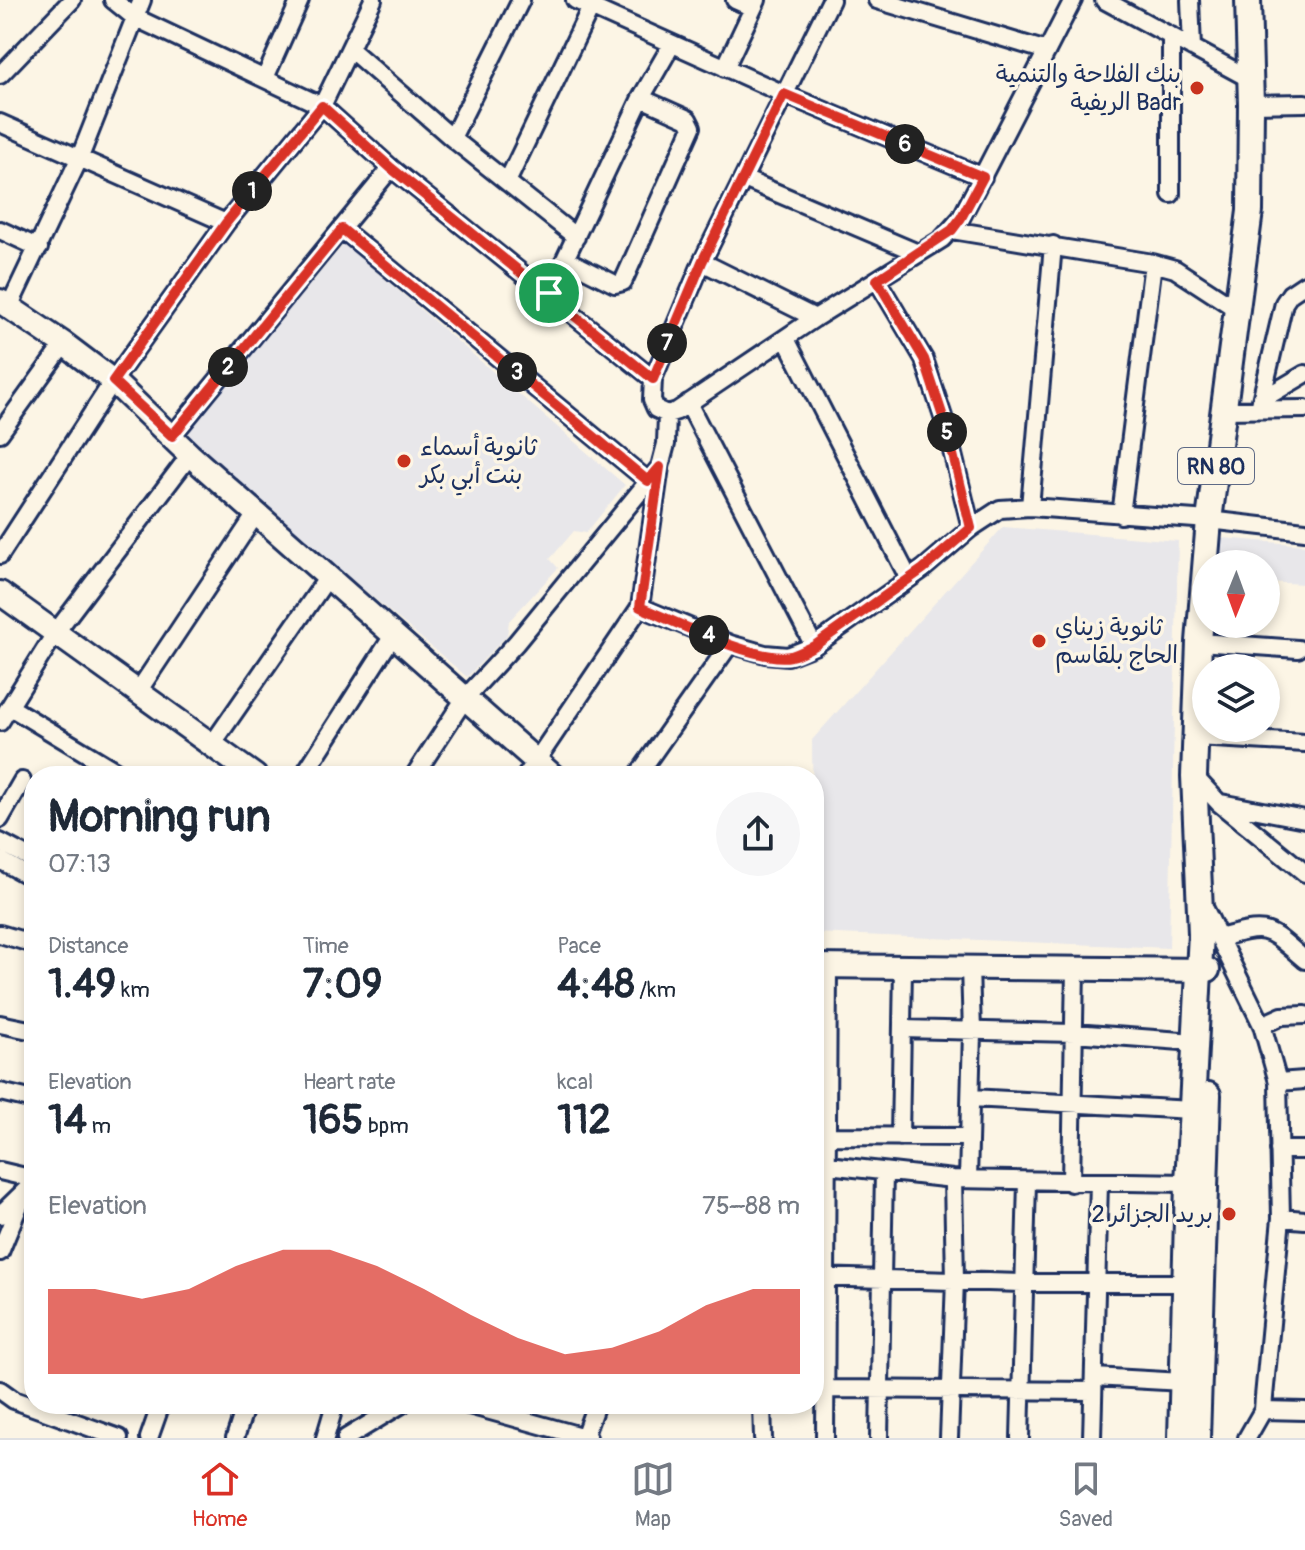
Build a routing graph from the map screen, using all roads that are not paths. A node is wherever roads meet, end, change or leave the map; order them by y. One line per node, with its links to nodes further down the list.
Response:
1 (72, 0): 23 (street)
2 (113, 0): 16 (street)
3 (142, 0): 16 (street)
4 (373, 0): 20 (street)
5 (521, 0): 32 (street)
6 (735, 0): 15 (street)
7 (831, 0): 26 (street)
8 (877, 0): 21 (street)
9 (1073, 0): 21 (street)
10 (1104, 0): 17 (street)
11 (1190, 0): 19 (street)
12 (1248, 0): 25 (main road, RN 80)
13 (297, 1): 24 (street)
14 (583, 4): 18 (street); 37 (street)
15 (755, 4): 22 (street)
16 (134, 17): 24 (street); 33 (street)
17 (1171, 36): 19 (street); 38 (street)
18 (672, 44): 22 (street); 27 (street)
19 (1192, 48): 25 (street)
20 (350, 49): 30 (street); 32 (street)
21 (1047, 51): 35 (street)
22 (725, 68): 26 (street)
23 (0, 75)
24 (265, 78): 30 (street)
25 (1250, 79): 29 (main road, RN 80)
26 (784, 94): 35 (street); 36 (street)
27 (641, 98): 43 (street); 47 (street)
28 (1305, 103): 29 (street)
29 (1251, 104): 54 (main road, RN 80)
30 (322, 106): 34 (street); 39 (street)
31 (0, 123): 33 (street)
32 (452, 138): 37 (street)
33 (80, 157): 39 (street); 45 (street)
34 (391, 168): 40 (street); 52 (street)
35 (983, 177): 42 (street)
36 (744, 179): 46 (street); 48 (street)
37 (507, 182): 43 (street)
38 (1171, 194)
39 (226, 223): 60 (street)
40 (342, 229): 67 (street); 70 (street)
41 (0, 230): 45 (street)
42 (952, 230): 44 (street); 46 (street)
43 (576, 237): 47 (street)
44 (1053, 245): 49 (street); 71 (street)
45 (39, 248): 53 (street)
46 (918, 253): 50 (street)
47 (565, 259): 52 (street)
48 (702, 262): 55 (street); 59 (street)
49 (1153, 263): 54 (street); 73 (street)
50 (877, 280): 55 (street); 75 (street)
51 (1305, 284): 62 (street)
52 (549, 293): 59 (street)
53 (5, 303): 57 (street)
54 (1238, 310): 64 (main road, RN 80)
55 (815, 318): 56 (street)
56 (786, 339): 61 (street); 79 (street)
57 (64, 344): 60 (street); 66 (street)
58 (1305, 374): 62 (street)
59 (653, 379): 65 (street)
60 (113, 381): 67 (street); 77 (street)
61 (688, 403): 65 (street); 86 (street)
62 (1260, 405): 63 (street); 64 (street)
63 (1305, 409)
64 (1222, 410): 74 (main road, RN 80)
65 (667, 414): 69 (street)
66 (0, 433)
67 (172, 436): 68 (street)
68 (190, 455): 72 (street); 82 (street)
69 (660, 467): 70 (street); 81 (street)
70 (648, 481): 90 (street)
71 (1030, 507): 73 (street); 75 (street)
72 (256, 514): 78 (street); 89 (street)
73 (1121, 515): 74 (street)
74 (1209, 520): 76 (street); 84 (main road, RN 80)
75 (971, 528): 79 (street)
76 (1305, 531)
77 (0, 555)
78 (328, 577): 83 (street); 96 (street)
79 (909, 579): 86 (street)
80 (0, 593): 82 (street)
81 (640, 607): 85 (street); 102 (street)
82 (56, 632): 89 (street); 91 (street)
83 (394, 634): 90 (street); 99 (street)
84 (1199, 642): 87 (street); 88 (main road, RN 80)
85 (730, 644): 86 (street); 103 (street)
86 (814, 646)
87 (1298, 649)
88 (1199, 654)
89 (137, 693): 96 (street)
90 (465, 698): 100 (street); 101 (street)
91 (10, 707): 92 (street); 97 (street)
92 (0, 722)
93 (1196, 742): 104 (main road, RN 80)
94 (1280, 742): 95 (street)
95 (1305, 743)
96 (211, 746): 98 (street)
97 (107, 766)
98 (240, 766)
99 (309, 766)
100 (421, 766)
101 (534, 766)
102 (542, 766)
103 (644, 766)
104 (1194, 776): 106 (street); 115 (main road, RN 80)
105 (22, 781): 107 (street)
106 (1219, 803): 108 (street); 113 (street)
107 (0, 819)
108 (1305, 819)
109 (0, 842): 110 (street)
110 (24, 855)
111 (0, 860): 112 (street)
112 (24, 873)
113 (1305, 873)
114 (0, 934): 116 (street)
115 (1210, 936): 117 (street); 122 (main road, RN 80); 125 (street)
116 (24, 941)
117 (1305, 960)
118 (824, 966): 120 (street)
119 (970, 967): 120 (street); 121 (street); 128 (street)
120 (903, 968): 127 (street)
121 (1075, 969): 122 (street); 129 (street)
122 (1203, 970): 130 (main road, RN 80); 199 (main road, RN 80)
123 (1305, 1015): 125 (street)
124 (0, 1024): 126 (street)
125 (1262, 1025): 132 (street)
126 (24, 1029)
127 (902, 1029): 128 (street); 140 (street)
128 (972, 1032): 129 (street); 135 (street)
129 (1074, 1033): 130 (street); 136 (street)
130 (1195, 1042): 137 (main road, RN 80)
131 (1305, 1080): 132 (street)
132 (1278, 1082): 142 (street)
133 (0, 1092): 134 (street)
134 (24, 1098)
135 (971, 1098): 136 (street); 141 (street)
136 (1072, 1101): 137 (street); 150 (street)
137 (1192, 1110): 152 (main road, RN 80)
138 (824, 1124): 139 (street)
139 (829, 1136): 140 (street); 144 (street)
140 (900, 1137): 141 (street)
141 (968, 1137): 147 (street)
142 (1279, 1150): 143 (street); 157 (street)
143 (1305, 1150)
144 (828, 1165): 146 (street); 156 (street)
145 (0, 1171): 148 (street)
146 (884, 1172): 147 (street); 161 (street)
147 (960, 1179): 149 (street); 162 (street)
148 (24, 1181)
149 (1027, 1182): 150 (street); 163 (street)
150 (1071, 1183): 151 (street)
151 (1099, 1183): 152 (street); 165 (street)
152 (1188, 1183): 164 (main road, RN 80)
153 (24, 1191): 155 (street)
154 (24, 1199): 159 (street)
155 (0, 1215)
156 (824, 1215)
157 (1281, 1218): 158 (street); 174 (street)
158 (1305, 1220)
159 (0, 1252)
160 (824, 1277): 161 (street)
161 (883, 1279): 162 (street); 169 (street)
162 (955, 1280): 163 (street); 170 (street)
163 (1022, 1283): 165 (street); 171 (street)
164 (1187, 1283): 165 (street); 166 (main road, RN 80)
165 (1098, 1284): 167 (street)
166 (1183, 1382): 167 (street); 198 (main road, RN 80)
167 (1094, 1384): 171 (street); 197 (street)
168 (824, 1385): 169 (street)
169 (880, 1388): 170 (street); 194 (street)
170 (950, 1389): 171 (street); 195 (street)
171 (1021, 1389): 196 (street)
172 (0, 1390): 173 (street)
173 (24, 1402)
174 (1263, 1410): 175 (street); 200 (street)
175 (1305, 1411)
176 (68, 1414): 187 (street)
177 (157, 1414): 188 (street)
178 (243, 1414): 189 (street)
179 (332, 1414): 190 (street)
180 (386, 1414): 191 (street)
181 (494, 1414): 185 (street)
182 (593, 1414): 186 (street)
183 (762, 1414): 192 (street)
184 (823, 1414): 193 (street)
185 (549, 1433): 186 (street)
186 (586, 1437)
187 (119, 1438)
188 (149, 1438)
189 (235, 1438)
190 (325, 1438)
191 (346, 1438)
192 (763, 1438)
193 (825, 1438)
194 (879, 1438)
195 (949, 1438)
196 (1020, 1438)
197 (1092, 1438)
198 (1181, 1438)
199 (1197, 1438)
200 (1247, 1438)

